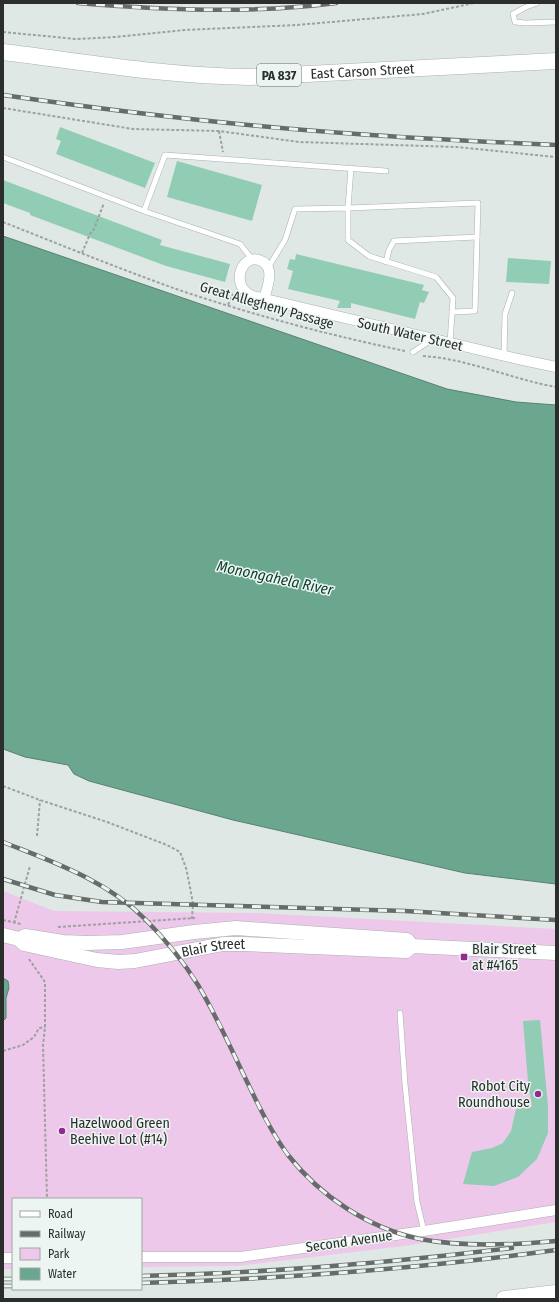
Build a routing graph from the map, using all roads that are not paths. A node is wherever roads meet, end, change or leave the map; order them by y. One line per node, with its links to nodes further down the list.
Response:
1 (537, 3): 2 (lane)
2 (556, 22)
3 (3, 52): 4 (main road, East Carson Street / PA 837)
4 (556, 61)
5 (3, 157): 9 (lane)
6 (351, 168): 7 (lane); 8 (lane); 9 (lane)
7 (386, 171)
8 (348, 208): 10 (lane); 12 (lane); 13 (lane)
9 (144, 211): 11 (lane)
10 (477, 237): 12 (lane); 16 (lane)
11 (252, 259): 13 (street); 15 (street, South Water Street)
12 (386, 262): 16 (lane)
13 (268, 268): 15 (street)
14 (512, 293): 20 (lane)
15 (264, 299): 17 (street, South Water Street)
16 (452, 312): 18 (lane)
17 (432, 339): 18 (street, South Water Street); 19 (lane)
18 (450, 343): 20 (street, South Water Street)
19 (413, 352)
20 (504, 356): 21 (street, South Water Street)
21 (556, 367)
22 (11, 937): 23 (street, Blair Street); 23 (street, Blair Street)
23 (412, 946): 24 (street, Blair Street)
24 (556, 954)
25 (400, 1013): 27 (lane)
26 (556, 1210): 27 (street, Second Avenue)
27 (424, 1231): 28 (street, Second Avenue)
28 (142, 1257)
29 (556, 1293): 30 (main road)
30 (504, 1299)

